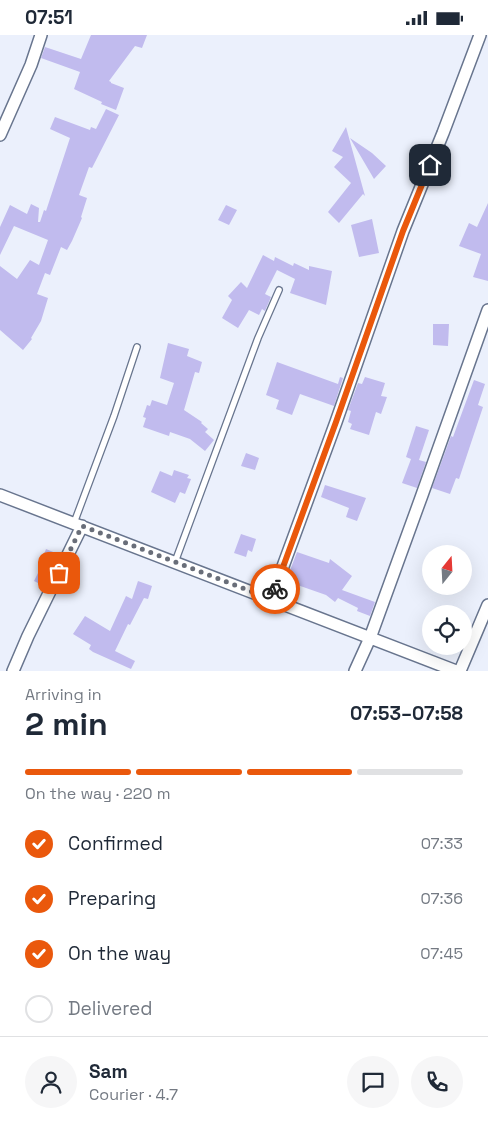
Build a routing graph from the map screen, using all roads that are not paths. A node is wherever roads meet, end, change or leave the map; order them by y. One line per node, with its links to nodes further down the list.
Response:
1 (41, 35): 3 (street)
2 (480, 35): 10 (street)
3 (0, 135)
4 (279, 290): 9 (lane)
5 (488, 310): 12 (street)
6 (136, 347): 8 (lane)
7 (0, 495): 8 (street)
8 (78, 525): 9 (street); 13 (street)
9 (175, 562): 10 (street)
10 (271, 599): 12 (street)
11 (488, 605): 15 (street)
12 (370, 637): 14 (street); 15 (street)
13 (13, 671)
14 (355, 671)
15 (458, 671)

